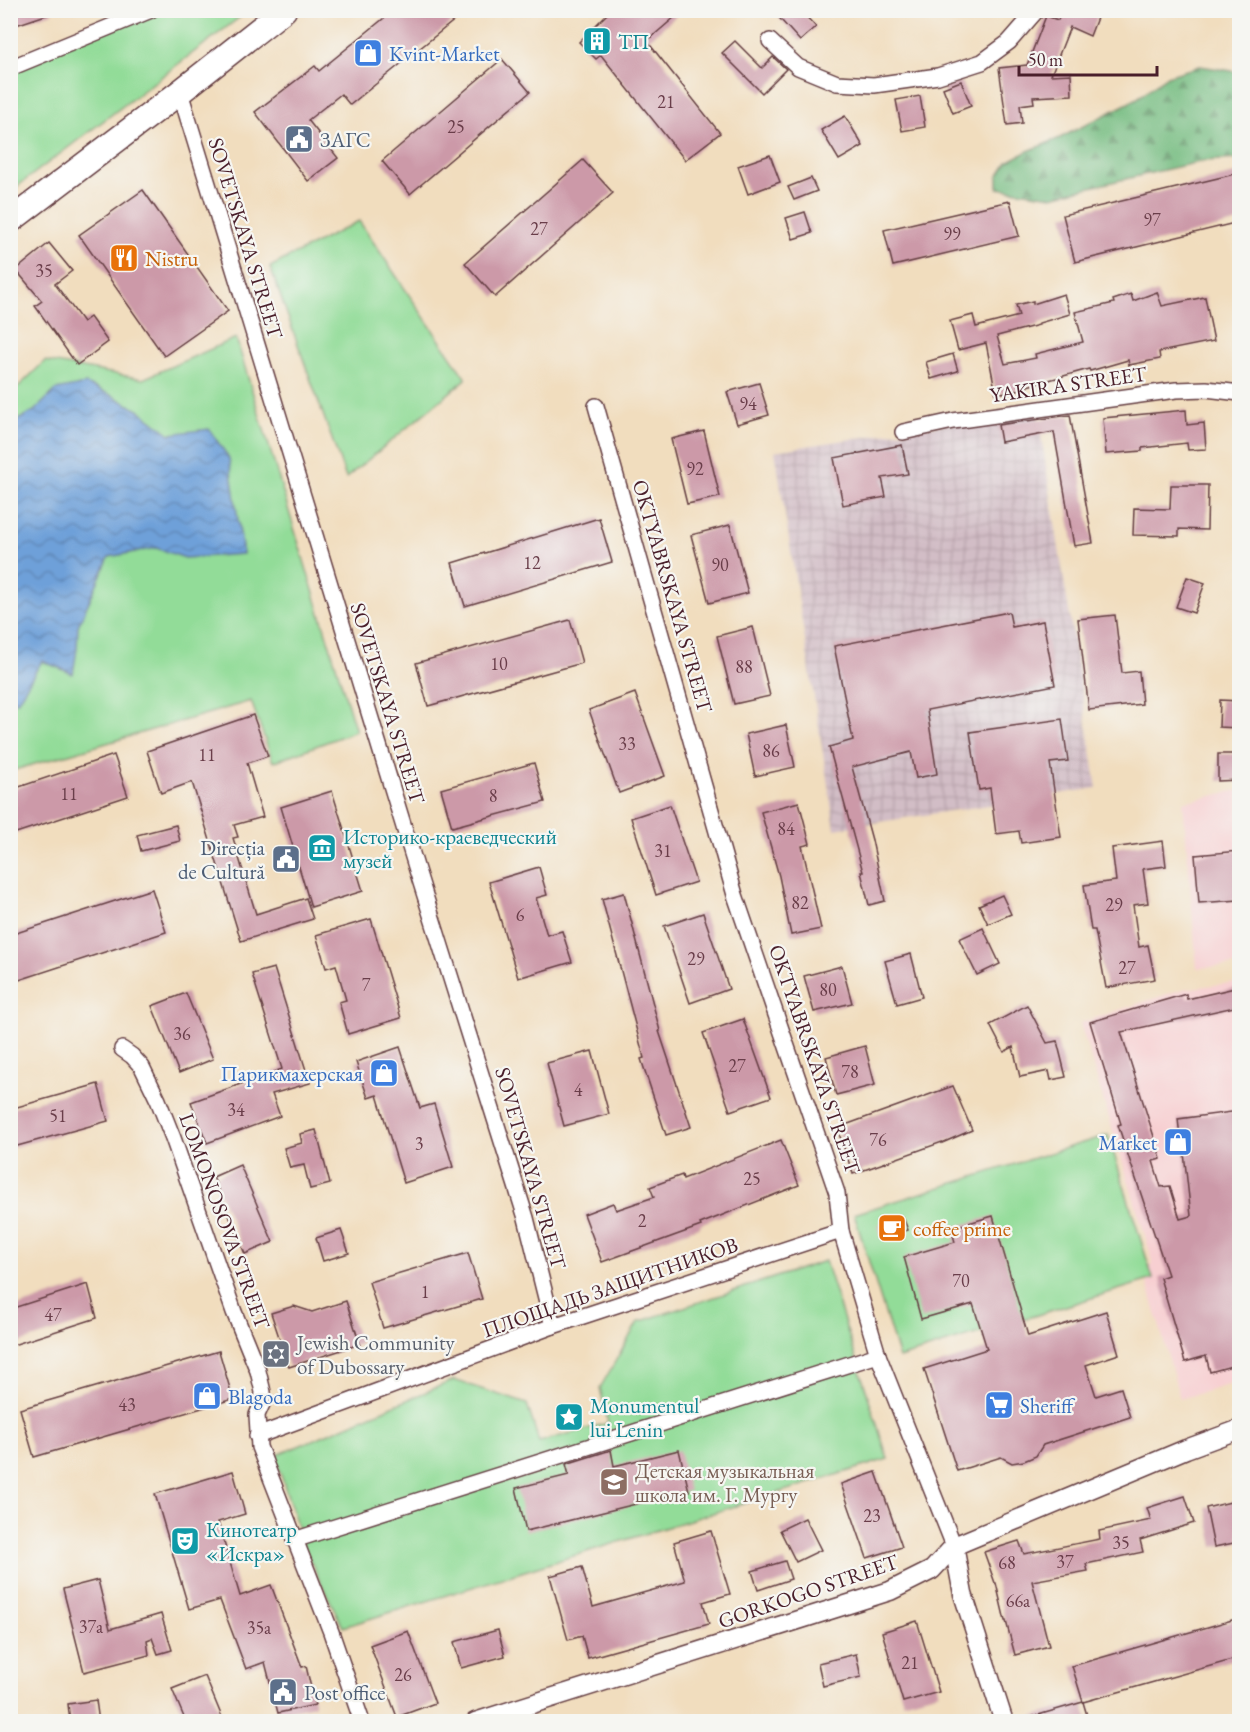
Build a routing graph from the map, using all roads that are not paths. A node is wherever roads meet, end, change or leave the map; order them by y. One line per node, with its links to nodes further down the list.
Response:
1 (151, 10): 5 (street)
2 (284, 10): 6 (highway)
3 (1037, 10): 4 (street)
4 (770, 41)
5 (10, 68)
6 (180, 92): 7 (highway); 13 (street, SOVETSKAYA STREET)
7 (10, 221)
8 (1239, 393): 10 (street, YAKIRA STREET)
9 (596, 406): 12 (street, OKTYABRSKAYA STREET)
10 (903, 432)
11 (122, 1049): 16 (street, LOMONOSOVA STREET)
12 (841, 1231): 13 (street, ПЛОЩАДЬ ЗАЩИТНИКОВ); 14 (street, OKTYABRSKAYA STREET)
13 (553, 1326): 16 (street, ПЛОЩАДЬ ЗАЩИТНИКОВ)
14 (878, 1355): 17 (street); 18 (street, OKTYABRSKAYA STREET)
15 (1239, 1429): 18 (street, GORKOGO STREET)
16 (257, 1436): 17 (street, LOMONOSOVA STREET)
17 (294, 1540): 19 (street, LOMONOSOVA STREET)
18 (954, 1546): 20 (street, GORKOGO STREET); 21 (street, OKTYABRSKAYA STREET)
19 (362, 1722)
20 (475, 1722)
21 (1004, 1722)

